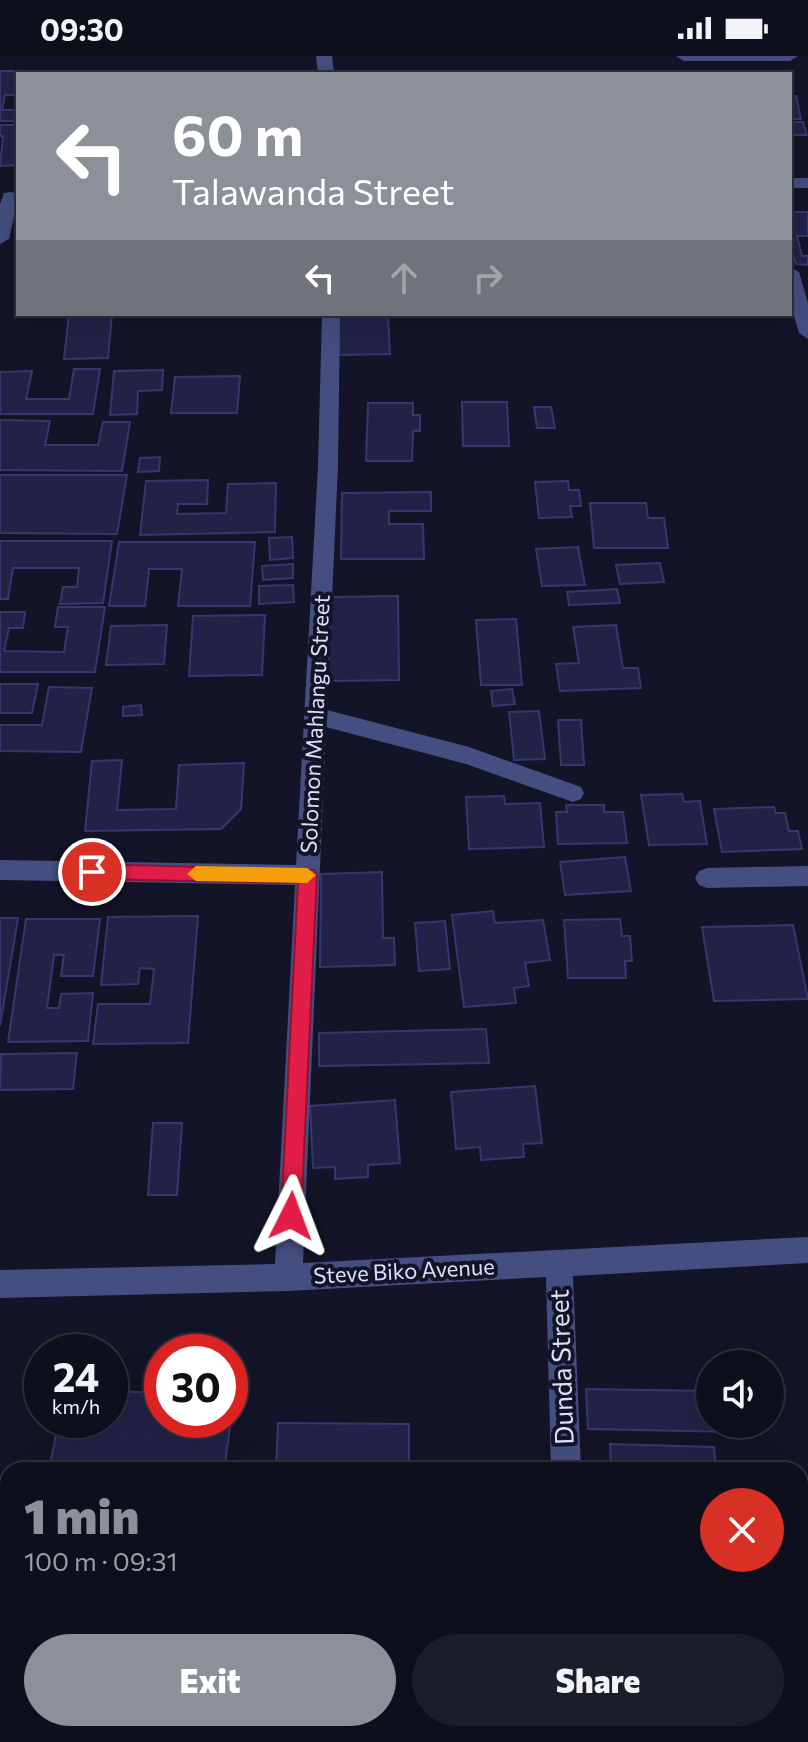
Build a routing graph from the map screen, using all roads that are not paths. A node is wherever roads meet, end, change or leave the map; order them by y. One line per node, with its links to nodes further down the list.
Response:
1 (684, 56): 2 (street)
2 (727, 56): 3 (street)
3 (790, 56)
4 (9, 197): 5 (street)
5 (0, 239)
6 (792, 279): 8 (street)
7 (331, 316): 9 (street, Solomon Mahlangu Street)
8 (808, 333)
9 (315, 715): 10 (street); 12 (street, Solomon Mahlangu Street)
10 (573, 793)
11 (0, 870): 12 (street)
12 (308, 875): 17 (street, Solomon Mahlangu Street)
13 (808, 876): 14 (street)
14 (707, 878)
15 (808, 1250): 16 (street, Steve Biko Avenue)
16 (559, 1263): 17 (street, Steve Biko Avenue); 19 (street, Dunda Street)
17 (288, 1277): 18 (street, Steve Biko Avenue)
18 (0, 1284)
19 (566, 1462)

